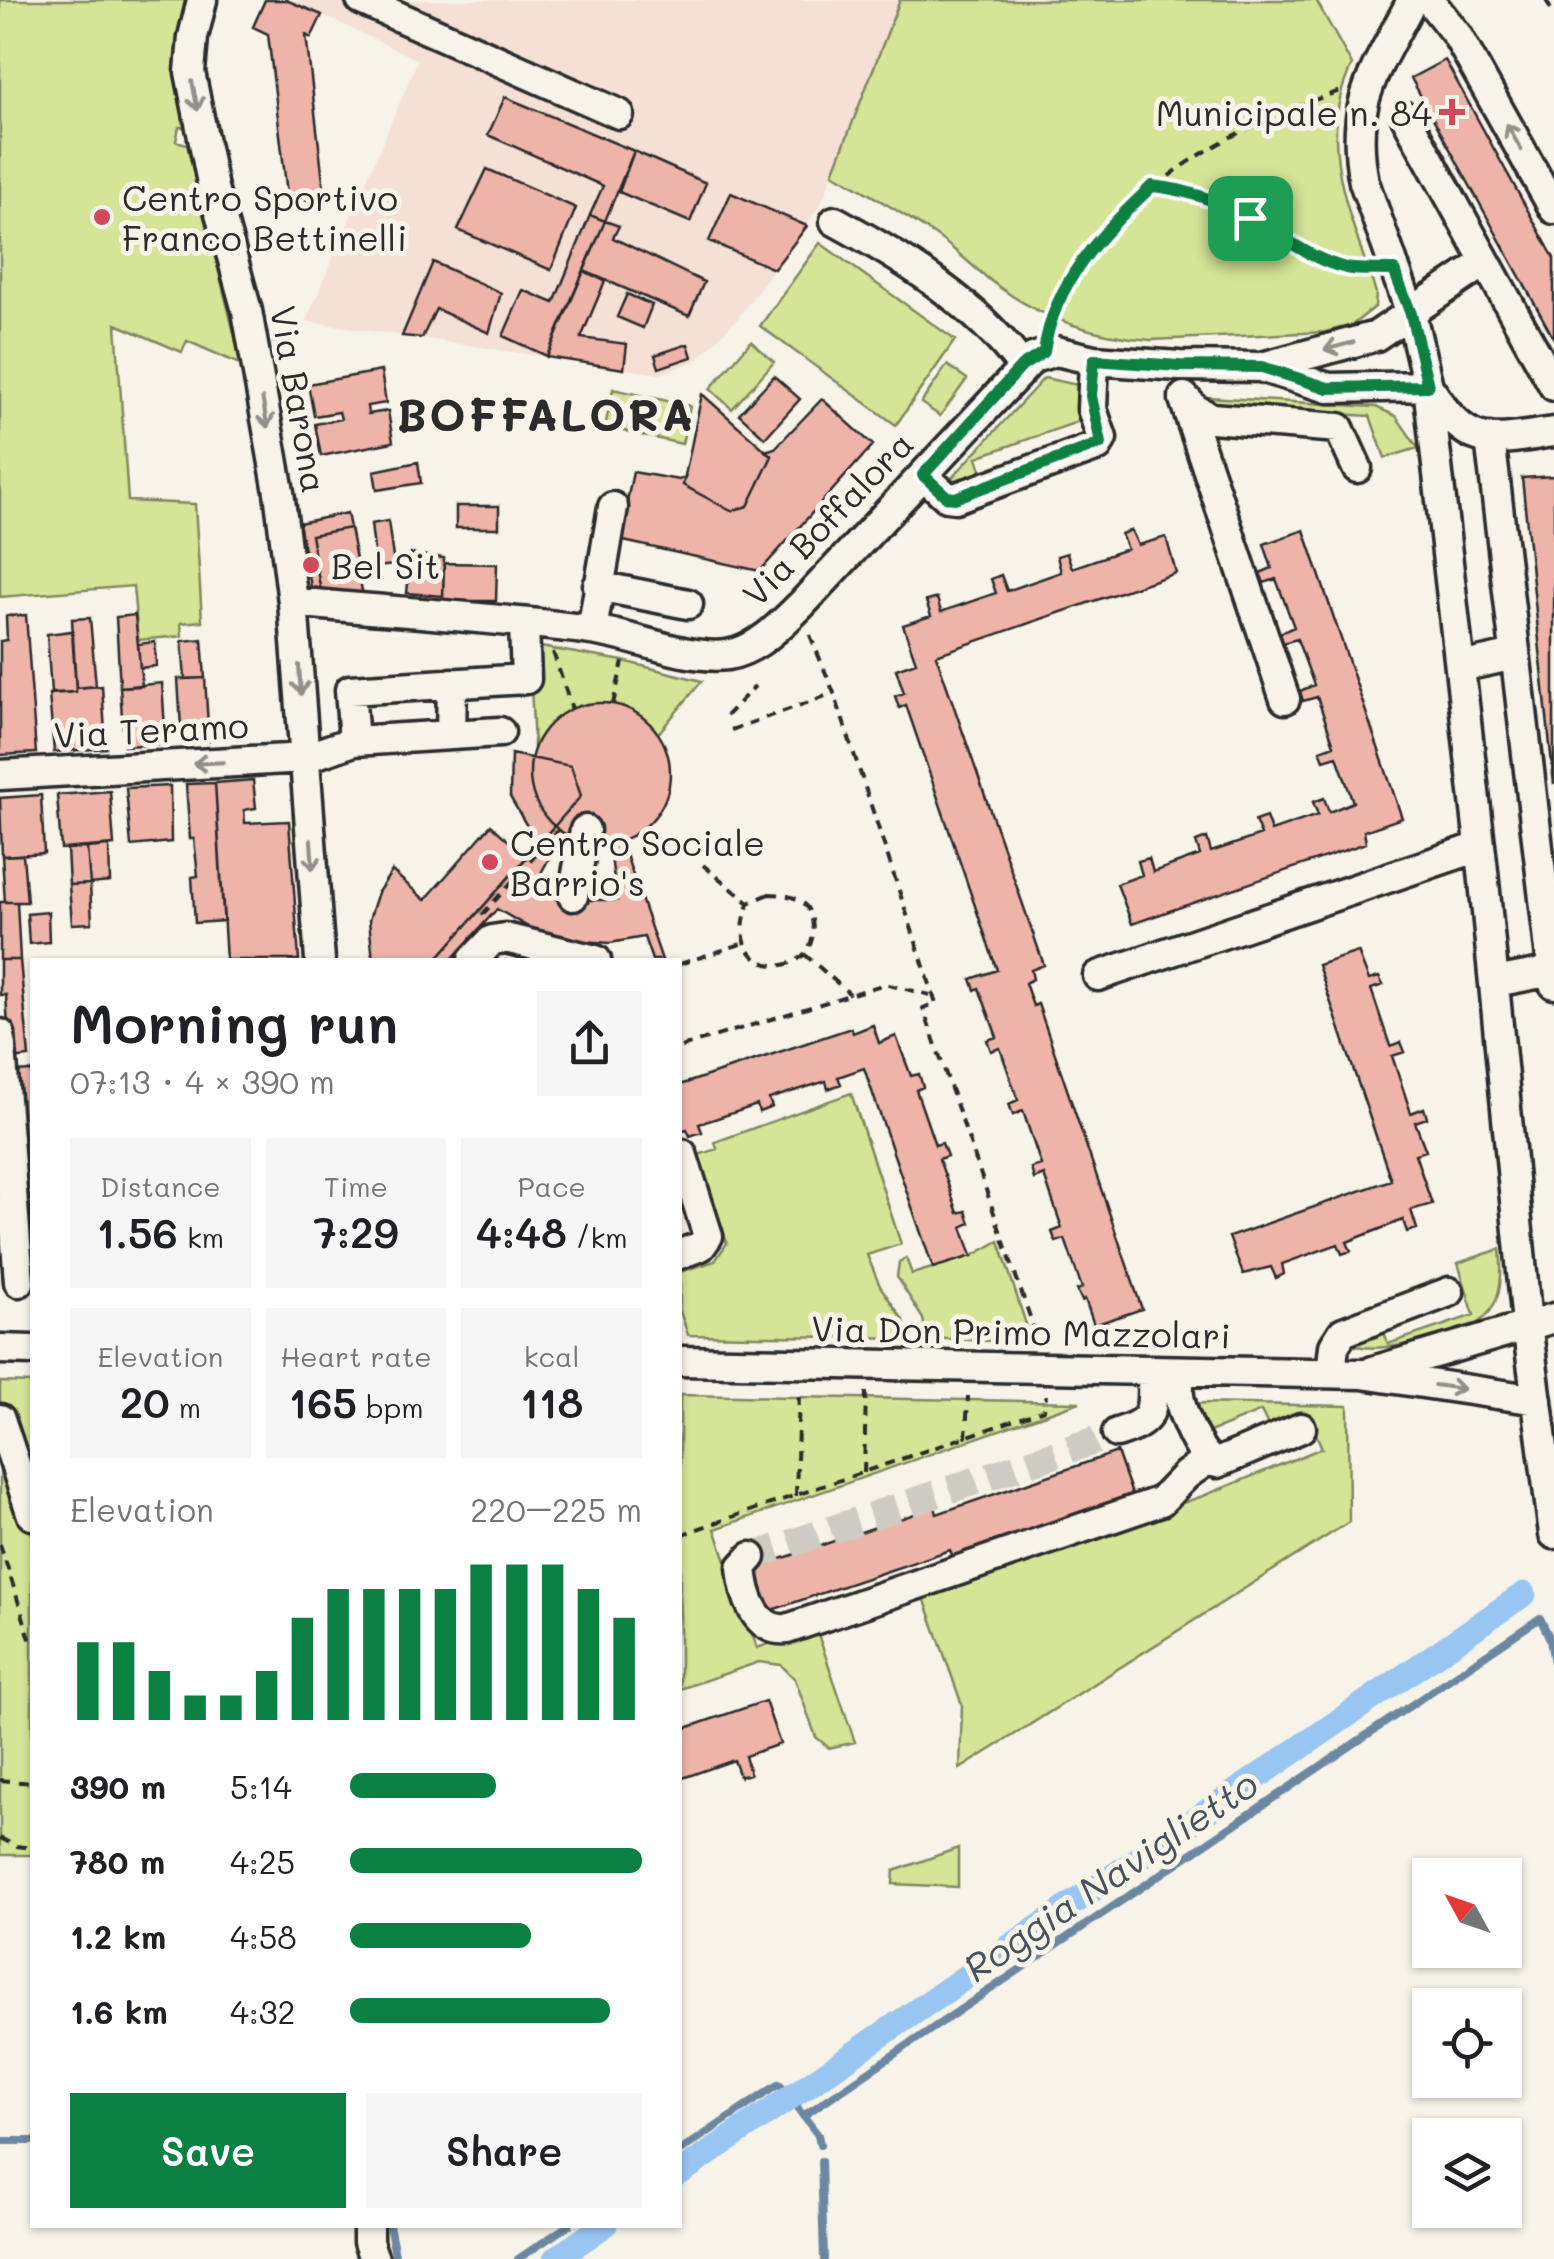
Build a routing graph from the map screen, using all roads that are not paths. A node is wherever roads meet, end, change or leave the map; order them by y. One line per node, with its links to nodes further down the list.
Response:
1 (202, 0): 23 (street, Via Barona, one-way to 23)
2 (361, 0): 4 (street)
3 (1429, 2): 6 (street, one-way to 3); 9 (street)
4 (619, 114)
5 (1406, 117): 8 (street)
6 (1554, 209)
7 (835, 222): 10 (street)
8 (1484, 263): 9 (street); 15 (street)
9 (1411, 314): 13 (street, one-way to 13); 14 (street)
10 (1033, 359): 11 (street); 20 (street, Via Boffalora)
11 (1094, 360): 12 (street); 20 (street)
12 (1179, 366): 13 (street); 16 (street)
13 (1262, 367): 14 (street)
14 (1428, 386): 18 (street); 28 (street)
15 (1554, 386)
16 (1184, 399): 19 (street); 30 (street)
17 (1554, 432): 18 (street)
18 (1490, 438): 27 (street)
19 (1357, 468)
20 (923, 475): 26 (street, Via Boffalora)
21 (613, 507): 22 (street)
22 (598, 586): 24 (street); 26 (street)
23 (294, 602): 25 (street, Via Boffalora); 34 (street, Via Barona, one-way to 34)
24 (688, 604)
25 (524, 624): 26 (street, Via Boffalora); 29 (street)
26 (592, 630)
27 (1516, 654): 28 (street); 43 (street)
28 (1460, 667): 37 (street)
29 (452, 684): 32 (street); 33 (street)
30 (1285, 699)
31 (500, 732): 32 (street)
32 (451, 734): 33 (street)
33 (354, 742): 34 (street)
34 (306, 758): 35 (street, Via Teramo, one-way to 35); 39 (street, Via Barona, one-way to 39)
35 (0, 775)
36 (575, 826): 38 (street)
37 (1479, 846): 42 (street); 44 (street)
38 (573, 896)
39 (320, 958)
40 (475, 958): 41 (street)
41 (588, 958)
42 (1098, 976)
43 (1553, 978): 44 (street)
44 (1494, 982): 50 (street)
45 (0, 1034): 48 (street)
46 (682, 1154): 47 (street)
47 (682, 1253)
48 (19, 1282)
49 (1450, 1292): 55 (street)
50 (1541, 1321): 56 (street, Via Don Primo Mazzolari); 57 (street)
51 (0, 1350): 52 (street)
52 (30, 1350)
53 (682, 1360): 54 (street, Via Don Primo Mazzolari)
54 (1166, 1371): 55 (street, Via Don Primo Mazzolari); 60 (street); 61 (street)
55 (1331, 1374): 56 (street, Via Don Primo Mazzolari)
56 (1362, 1374): 57 (street, Via Don Primo Mazzolari, one-way to 57)
57 (1537, 1400): 64 (street)
58 (0, 1418): 62 (street)
59 (1300, 1428): 61 (street)
60 (1117, 1433)
61 (1207, 1460): 65 (street)
62 (10, 1480): 63 (street)
63 (30, 1512)
64 (1554, 1534)
65 (751, 1557)
66 (368, 2228): 67 (street)
67 (374, 2259)

